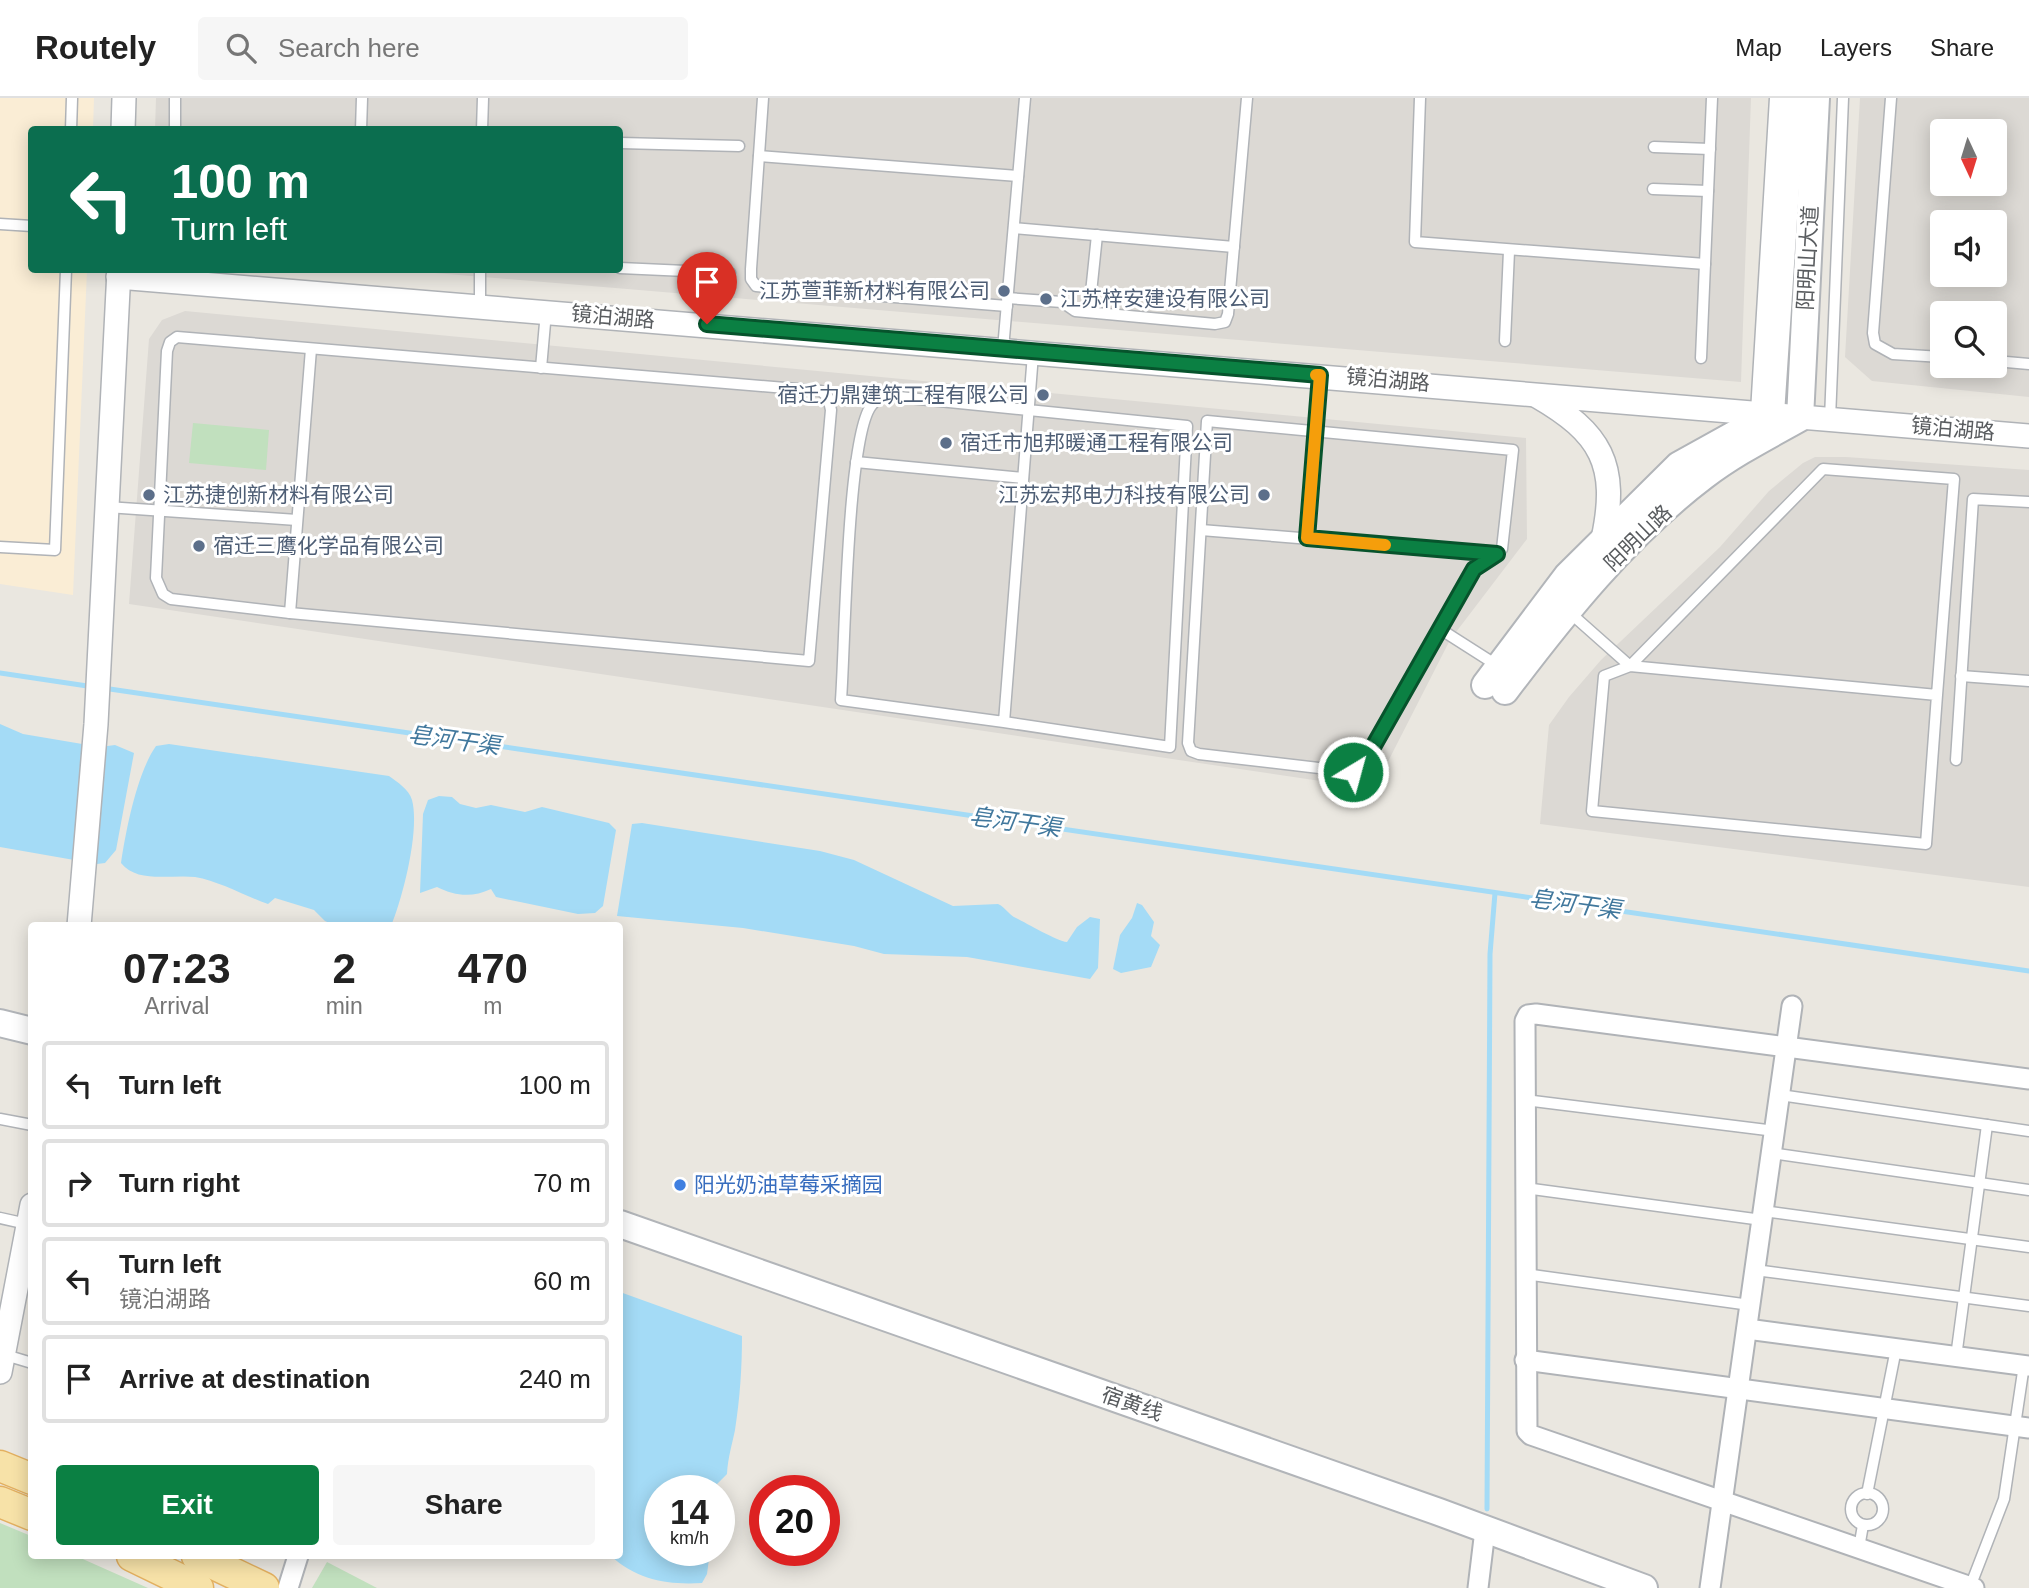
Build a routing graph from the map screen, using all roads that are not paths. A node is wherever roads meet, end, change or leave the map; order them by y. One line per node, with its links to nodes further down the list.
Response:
1 (72, 98): 16 (lane)
2 (124, 98): 17 (street)
3 (175, 98): 18 (lane)
4 (362, 98): 19 (lane)
5 (483, 98): 20 (lane)
6 (763, 98): 25 (lane)
7 (1025, 98): 26 (lane)
8 (1247, 98): 33 (lane)
9 (1420, 98): 34 (lane)
10 (1712, 98): 24 (lane)
11 (1775, 98): 57 (lane)
12 (1792, 98): 57 (main road, 阳明山大道)
13 (1816, 98): 58 (main road, 阳明山大道)
14 (1843, 98): 59 (lane)
15 (1891, 98): 49 (lane)
16 (71, 126)
17 (123, 126)
18 (175, 126)
19 (361, 126)
20 (482, 126)
21 (623, 143): 22 (lane)
22 (739, 146)
23 (1654, 147): 24 (lane)
24 (1710, 149): 28 (lane)
25 (759, 156): 26 (lane); 41 (lane)
26 (1018, 176): 31 (lane)
27 (1653, 189): 28 (lane)
28 (1708, 191): 35 (lane)
29 (0, 224): 30 (lane)
30 (28, 226)
31 (1014, 228): 32 (lane); 41 (lane)
32 (1097, 235): 33 (lane); 44 (lane)
33 (1234, 247): 44 (lane)
34 (1509, 251): 35 (lane); 45 (lane)
35 (1705, 264): 50 (lane)
36 (623, 268): 40 (lane)
37 (66, 273): 71 (lane)
38 (119, 273): 42 (street, 镜泊湖路); 65 (street)
39 (480, 273): 42 (lane)
40 (730, 273)
41 (1007, 302): 44 (lane); 47 (lane)
42 (480, 306): 43 (street, 镜泊湖路)
43 (546, 311): 47 (street, 镜泊湖路); 53 (lane)
44 (1089, 312)
45 (1505, 341)
46 (311, 349): 53 (lane); 66 (lane); 67 (lane)
47 (1003, 349): 48 (street, 镜泊湖路)
48 (1033, 351): 54 (street, 镜泊湖路); 56 (lane)
49 (1930, 356)
50 (1701, 358)
51 (2007, 362): 52 (lane)
52 (2029, 364)
53 (541, 368): 74 (lane)
54 (1320, 375): 55 (street, 镜泊湖路); 60 (lane)
55 (1531, 392): 57 (street, 镜泊湖路); 70 (street)
56 (1028, 410): 62 (lane); 63 (lane); 81 (lane)
57 (1763, 413): 58 (street, 镜泊湖路); 70 (main road, 阳明山路)
58 (1800, 418): 59 (street, 镜泊湖路); 73 (main road, 阳明山路)
59 (1830, 419): 61 (street, 镜泊湖路)
60 (1316, 430): 68 (lane); 69 (lane); 72 (lane)
61 (2029, 436)
62 (856, 462): 63 (lane); 81 (lane)
63 (1023, 478): 81 (lane)
64 (2029, 502): 77 (lane)
65 (107, 507): 66 (lane); 83 (street)
66 (157, 511): 67 (lane); 74 (lane)
67 (297, 520): 74 (lane)
68 (1201, 530): 69 (lane); 75 (lane)
69 (1307, 538): 72 (lane)
70 (1603, 539): 73 (main road, 阳明山路)
71 (0, 547)
72 (1497, 554): 75 (lane)
73 (1559, 604): 76 (lane); 78 (main road, 阳明山路)
74 (289, 613)
75 (1440, 629): 78 (lane)
76 (1630, 666): 80 (lane); 80 (lane); 80 (lane)
77 (1961, 676): 79 (lane); 82 (lane)
78 (1496, 681)
79 (2029, 681)
80 (1937, 695)
81 (1004, 722)
82 (1956, 760)
83 (79, 922)
84 (1792, 1006): 87 (street)
85 (0, 1023): 86 (main road)
86 (28, 1030)
87 (1787, 1046): 88 (street); 89 (street); 90 (street)
88 (2029, 1079)
89 (1780, 1094): 93 (lane); 94 (street)
90 (1525, 1100): 94 (lane); 98 (street)
91 (0, 1119): 92 (lane)
92 (28, 1124)
93 (1987, 1125): 95 (lane); 97 (lane)
94 (1775, 1131): 96 (street)
95 (2029, 1131)
96 (1771, 1153): 97 (lane); 101 (street)
97 (1979, 1183): 99 (lane); 105 (lane)
98 (1525, 1188): 101 (lane); 109 (street)
99 (2029, 1190)
100 (28, 1214): 102 (lane)
101 (1763, 1216): 105 (lane); 107 (street)
102 (0, 1218)
103 (623, 1225): 130 (main road, 宿黄线)
104 (28, 1237): 108 (street)
105 (1972, 1239): 106 (lane); 110 (lane)
106 (2029, 1247)
107 (1755, 1269): 110 (lane); 111 (street)
108 (25, 1271): 116 (street)
109 (1525, 1274): 111 (lane); 117 (street)
110 (1964, 1297): 112 (lane); 115 (lane)
111 (1750, 1305): 113 (street)
112 (2029, 1306)
113 (1746, 1329): 114 (street); 120 (street)
114 (1896, 1349): 115 (street); 121 (lane)
115 (1956, 1357): 119 (street)
116 (1, 1360): 118 (lane)
117 (1525, 1360): 120 (street); 126 (street)
118 (28, 1363)
119 (2026, 1366): 122 (lane)
120 (1738, 1389): 121 (street); 126 (street)
121 (1886, 1409): 122 (street); 125 (lane)
122 (2022, 1427): 136 (lane)
123 (0, 1465): 124 (main road)
124 (28, 1477)
125 (1867, 1494): 129 (lane); 129 (lane)
126 (1723, 1501): 131 (street); 142 (street)
127 (0, 1502): 128 (main road)
128 (28, 1513)
129 (1863, 1525): 131 (lane)
130 (1485, 1530): 140 (street); 141 (main road, 宿黄线)
131 (1858, 1548): 135 (street)
132 (138, 1559): 137 (main road)
133 (203, 1559): 138 (main road)
134 (297, 1559): 139 (street)
135 (1930, 1581): 136 (street)
136 (1972, 1587)
137 (198, 1588)
138 (264, 1588)
139 (288, 1588)
140 (1478, 1588)
141 (1644, 1588)
142 (1710, 1588)

